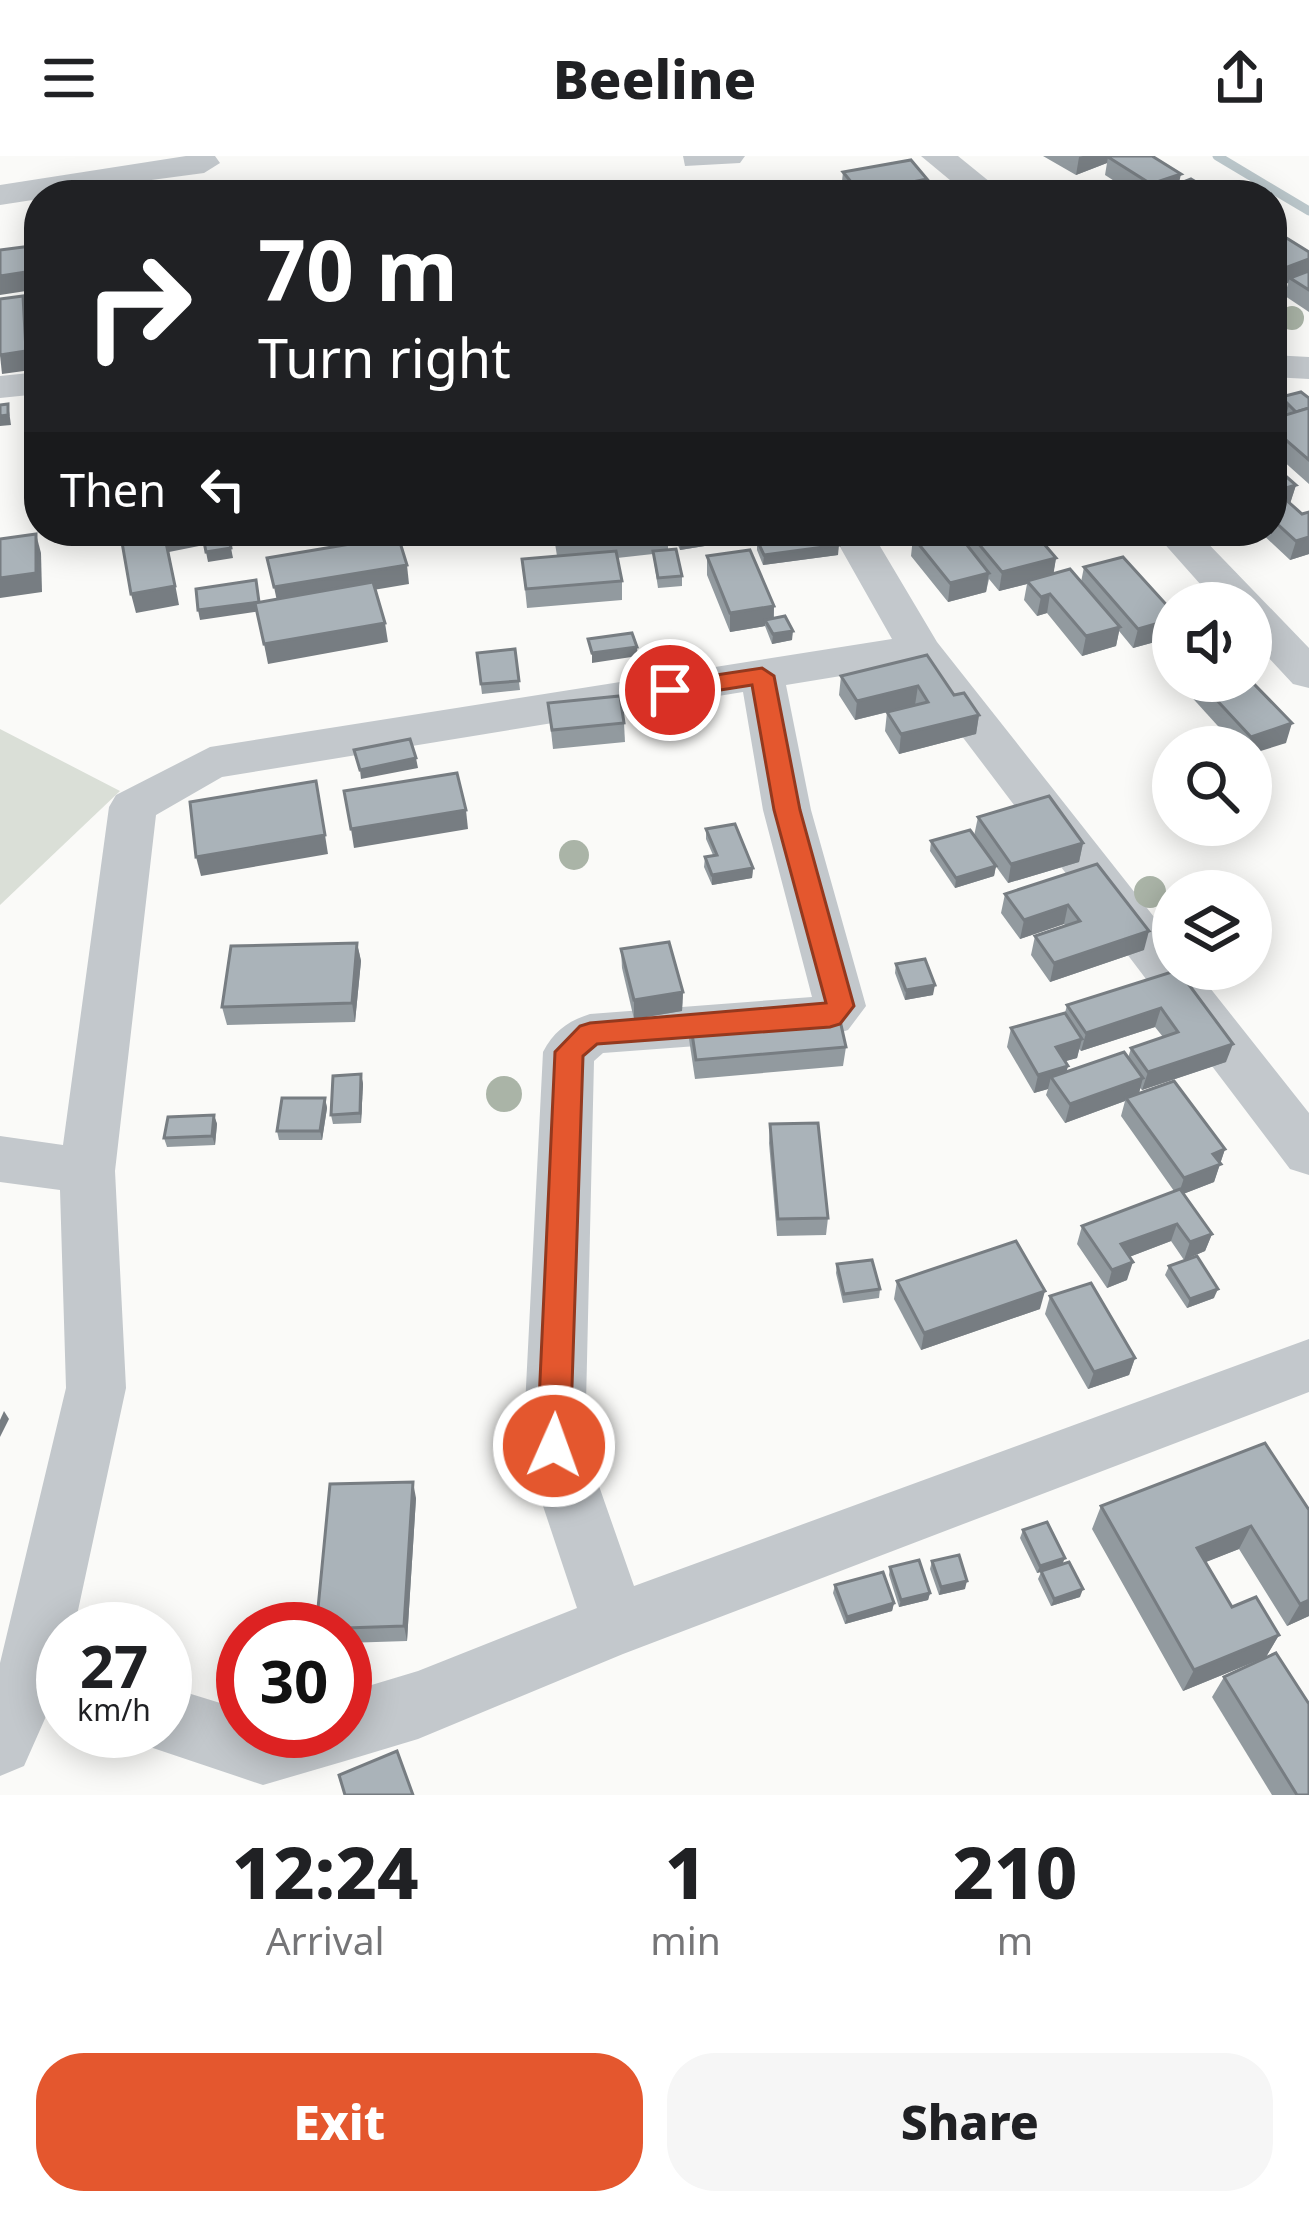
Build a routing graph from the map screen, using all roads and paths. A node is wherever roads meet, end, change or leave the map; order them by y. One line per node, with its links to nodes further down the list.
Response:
1 (938, 156): 4 (street)
2 (206, 171): 3 (street)
3 (129, 180)
4 (969, 180)
5 (860, 546): 9 (street)
6 (1187, 546): 7 (street)
7 (1221, 582)
8 (1272, 635): 10 (street)
9 (919, 649): 11 (street); 12 (street)
10 (1309, 674)
11 (762, 676): 14 (street); 16 (street)
12 (1309, 1153)
13 (0, 1159): 14 (street)
14 (87, 1171): 17 (street)
15 (1309, 1365): 16 (street)
16 (616, 1625): 18 (street)
17 (31, 1678): 19 (street)
18 (372, 1719)
19 (0, 1742)

